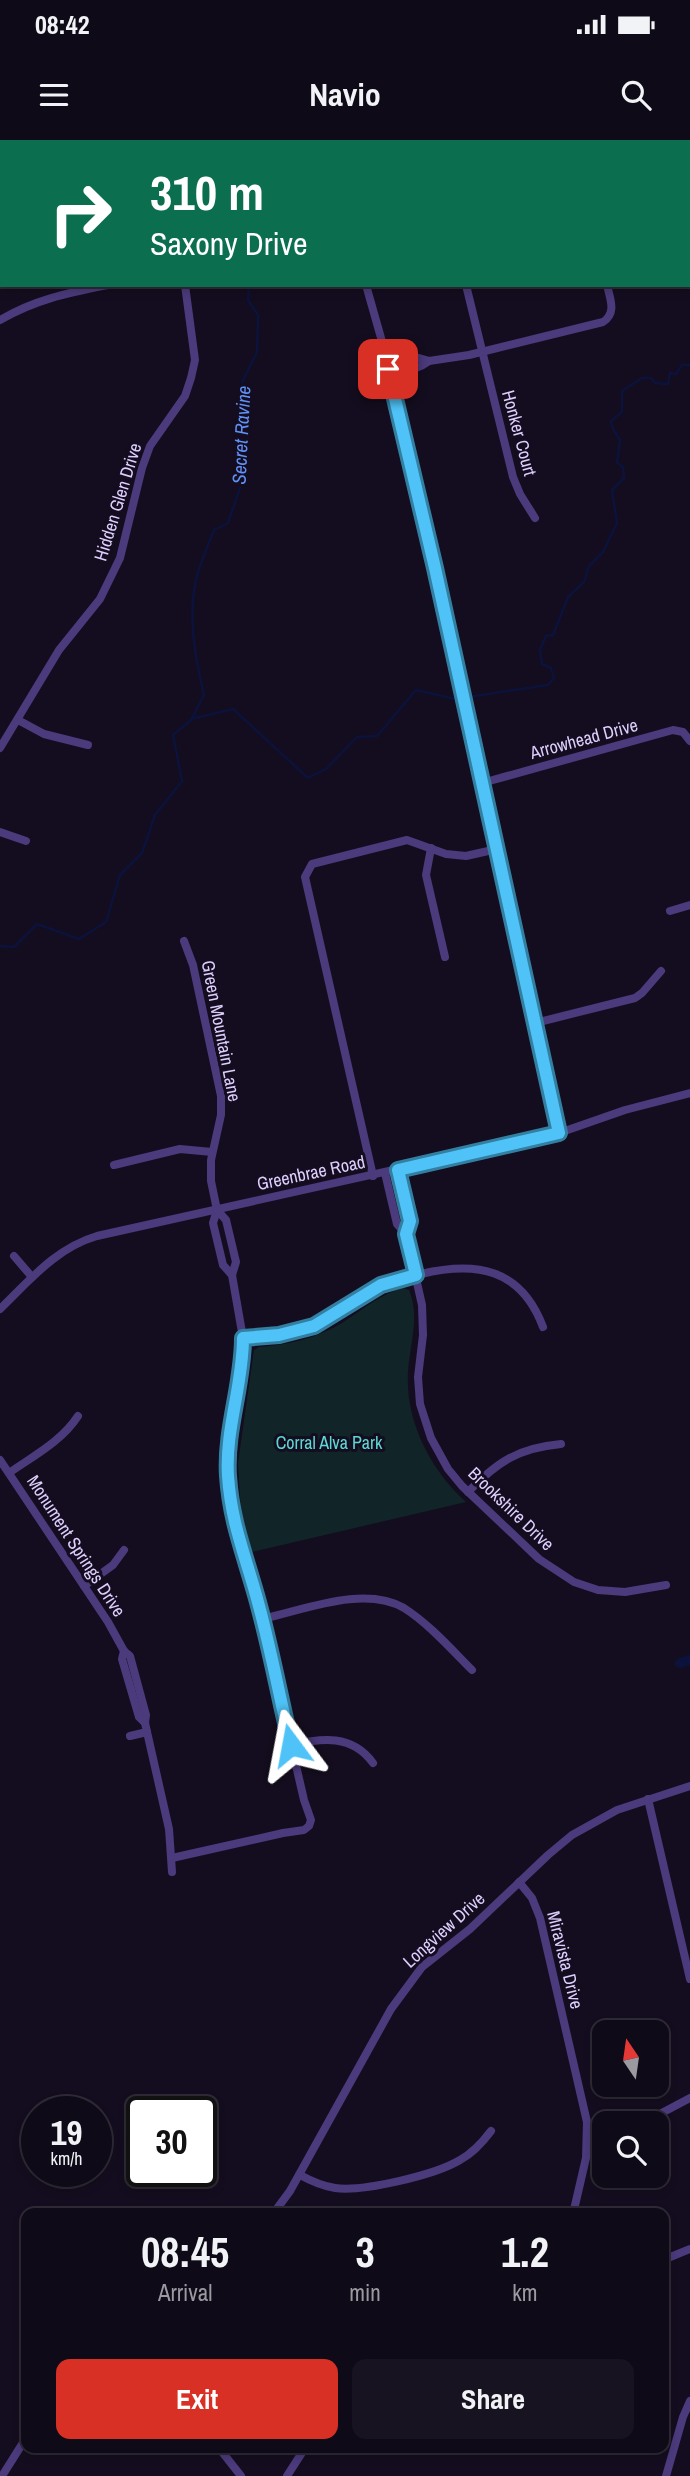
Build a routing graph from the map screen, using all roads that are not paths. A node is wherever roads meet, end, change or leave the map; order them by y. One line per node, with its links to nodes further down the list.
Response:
1 (97, 287): 6 (street)
2 (185, 287): 10 (street, Hidden Glen Drive)
3 (367, 287): 8 (street)
4 (466, 287): 7 (street, Honker Court)
5 (607, 287): 7 (street)
6 (0, 320)
7 (482, 352): 8 (street); 9 (street, Honker Court)
8 (388, 369): 14 (street)
9 (535, 517)
10 (19, 720): 12 (street); 13 (street, Hidden Glen Drive)
11 (690, 741): 14 (street, Arrowhead Drive)
12 (88, 745)
13 (0, 748)
14 (482, 783): 18 (street)
15 (0, 832): 16 (street)
16 (26, 841)
17 (431, 848): 18 (street); 22 (street); 31 (street)
18 (497, 849): 24 (street)
19 (690, 905): 20 (street)
20 (670, 911)
21 (184, 941): 27 (street, Green Mountain Lane)
22 (445, 957)
23 (662, 971): 24 (street)
24 (534, 1023): 26 (street)
25 (690, 1093): 26 (street, Greenbrae Road)
26 (559, 1133): 29 (street, Greenbrae Road)
27 (212, 1152): 28 (street); 32 (street, Green Mountain Lane)
28 (114, 1165)
29 (398, 1170): 30 (street, Greenbrae Road); 33 (street, Brookshire Drive)
30 (385, 1173): 31 (street, Greenbrae Road); 33 (street, Brookshire Drive)
31 (373, 1176): 32 (street, Greenbrae Road)
32 (217, 1210): 35 (street); 35 (street); 37 (street, Greenbrae Road)
33 (406, 1234): 36 (street, Brookshire Drive)
34 (15, 1256): 37 (street)
35 (232, 1275): 40 (street)
36 (416, 1275): 39 (street); 40 (street); 45 (street, Brookshire Drive)
37 (32, 1277): 38 (street, Greenbrae Road)
38 (0, 1309)
39 (543, 1327)
40 (243, 1338): 49 (street)
41 (78, 1416): 44 (street)
42 (561, 1444): 45 (street)
43 (0, 1460): 44 (street, Monument Springs Drive)
44 (9, 1473): 48 (street, Monument Springs Drive)
45 (468, 1492): 47 (street, Brookshire Drive)
46 (124, 1550): 48 (street)
47 (666, 1585)
48 (84, 1586): 51 (street, Monument Springs Drive)
49 (262, 1619): 50 (street); 53 (street)
50 (472, 1670)
51 (146, 1728): 52 (street); 57 (street, Monument Springs Drive)
52 (130, 1736)
53 (291, 1745): 54 (street); 57 (street)
54 (373, 1763)
55 (690, 1786): 56 (street, Longview Drive)
56 (648, 1799): 59 (street, Longview Drive); 60 (street)
57 (172, 1858): 58 (street, Monument Springs Drive)
58 (172, 1872)
59 (519, 1882): 65 (street, Miravista Drive); 66 (street, Longview Drive)
60 (690, 1979)
61 (690, 2098): 62 (street)
62 (665, 2111)
63 (491, 2132): 66 (street)
64 (592, 2133): 65 (street)
65 (587, 2134): 68 (street, Miravista Drive)
66 (300, 2175): 67 (street, Longview Drive)
67 (278, 2208)
68 (574, 2208)
69 (690, 2249): 70 (street)
70 (669, 2258)
71 (690, 2401): 78 (street)
72 (21, 2446): 75 (street)
73 (223, 2453): 76 (street)
74 (302, 2453): 77 (street)
75 (2, 2476)
76 (242, 2476)
77 (287, 2476)
78 (666, 2476)

